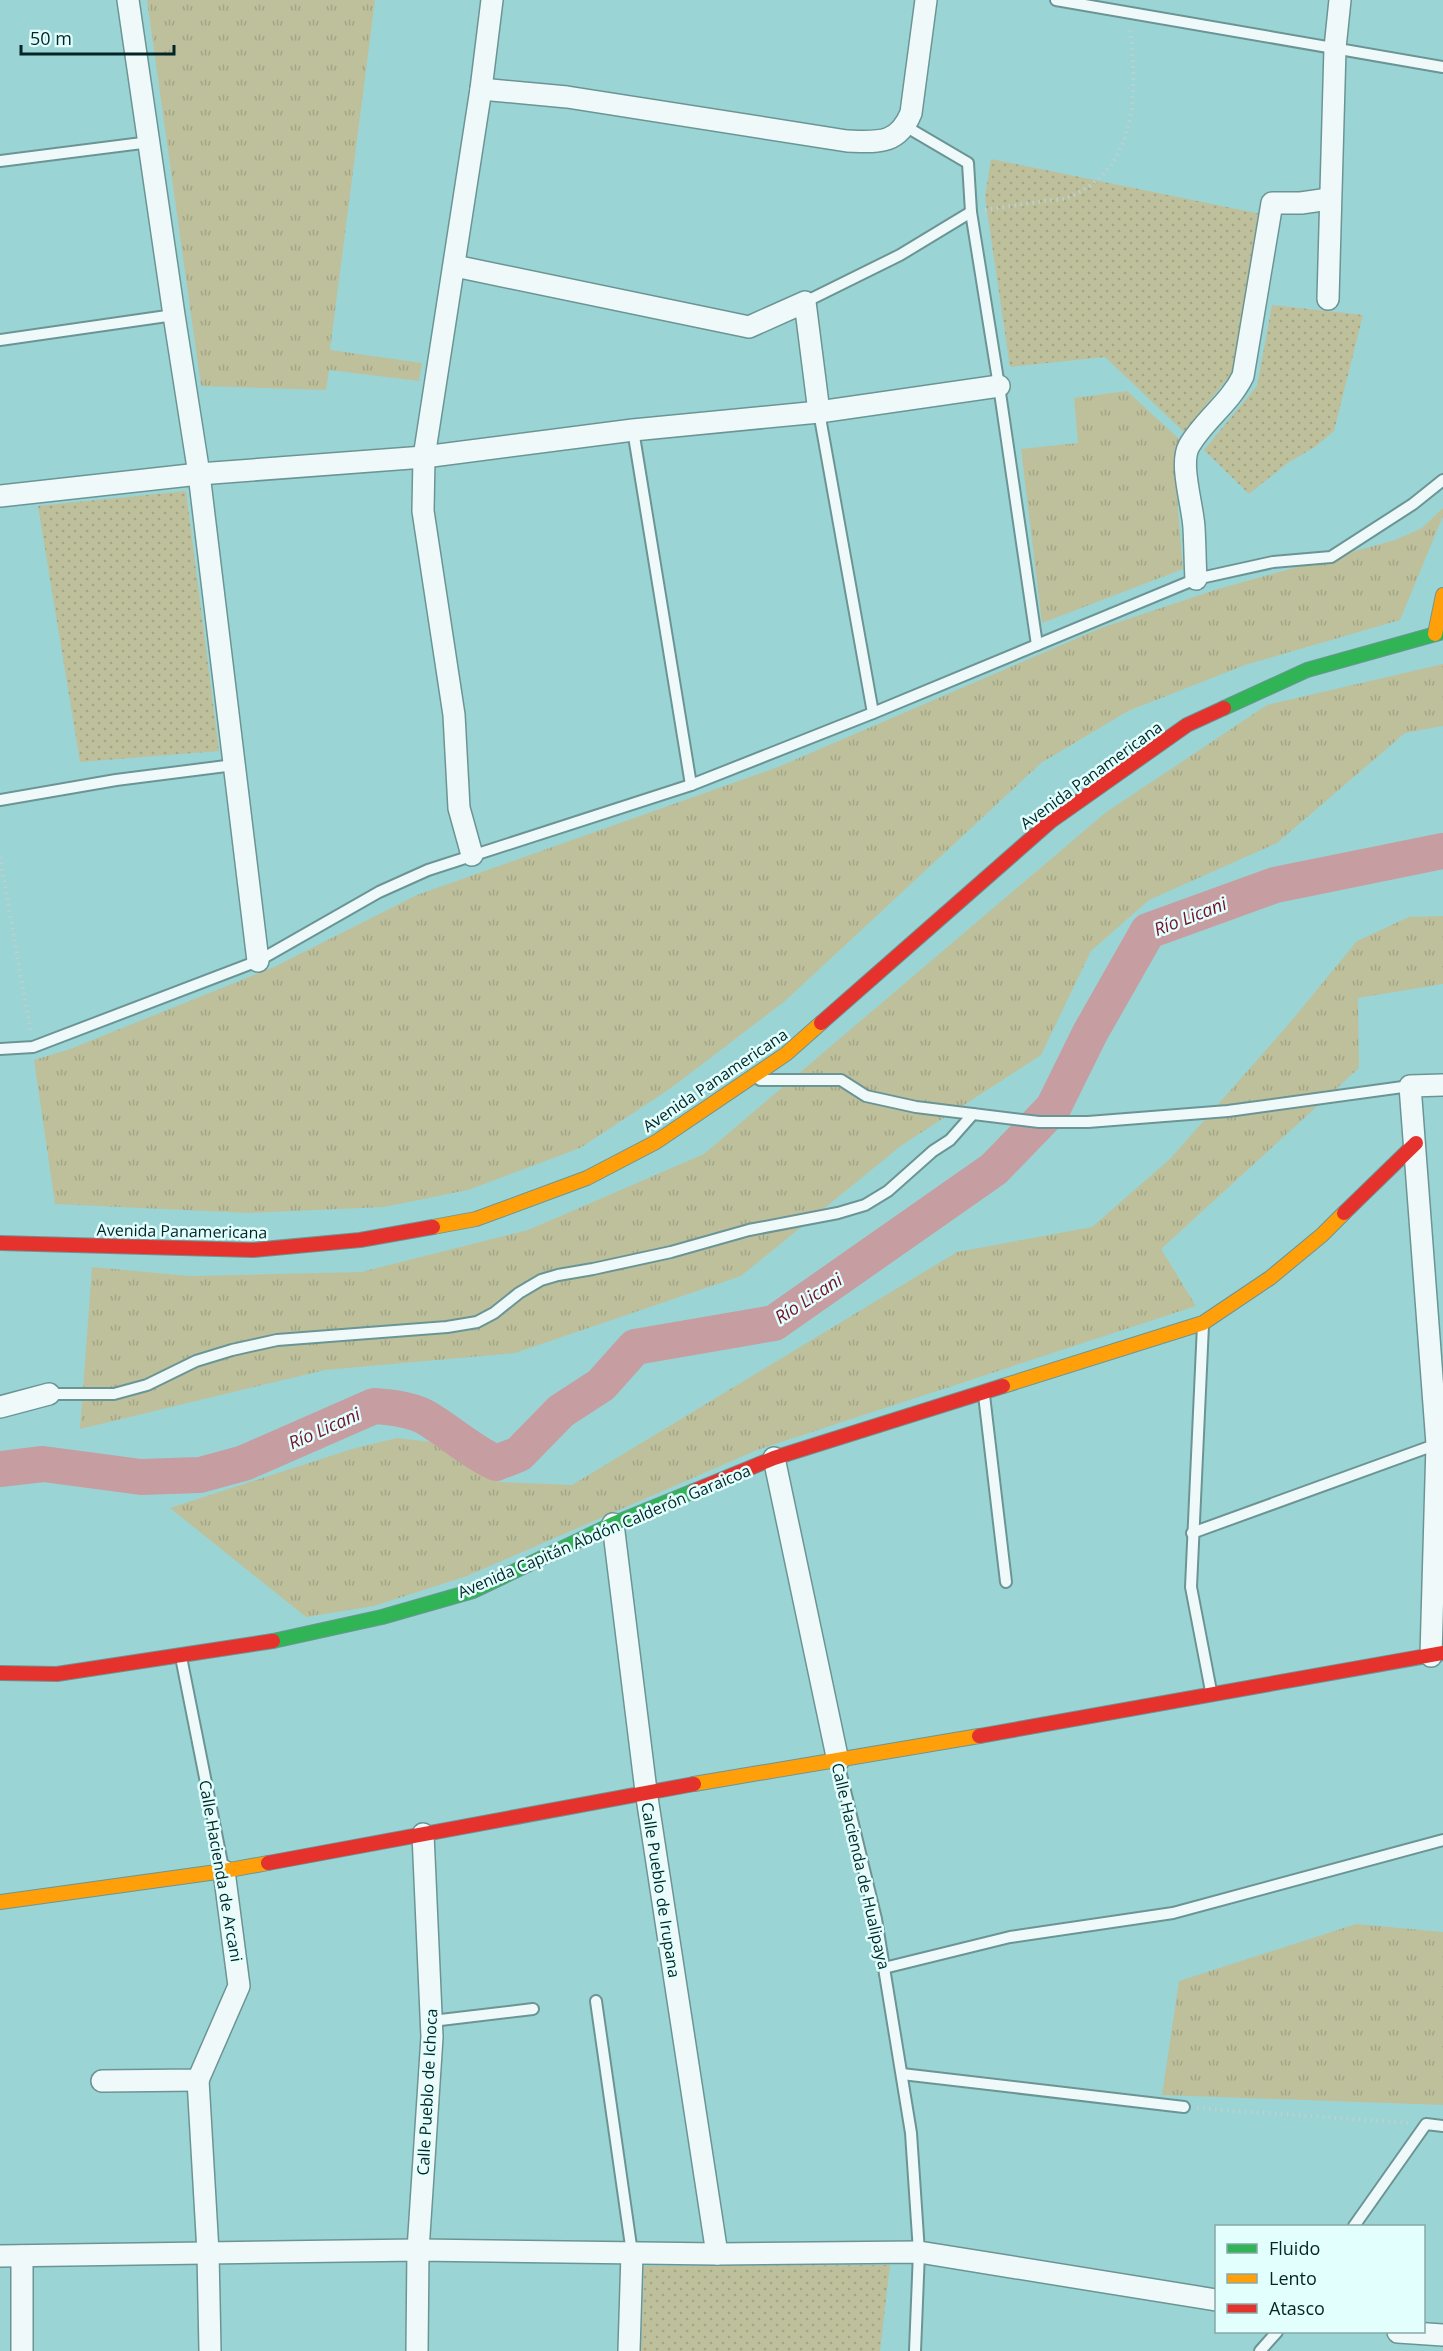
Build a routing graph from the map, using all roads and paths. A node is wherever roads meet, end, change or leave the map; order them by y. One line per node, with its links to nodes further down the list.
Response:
1 (128, 0): 11 (street)
2 (926, 0): 10 (street)
3 (1056, 0): 6 (lane)
4 (1340, 0): 7 (street)
5 (496, 3): 9 (street)
6 (1129, 13): 7 (lane); 14 (path)
7 (1335, 48): 8 (lane); 13 (street)
8 (1443, 67)
9 (481, 89): 10 (street); 15 (street)
10 (905, 126): 14 (lane)
11 (150, 142): 12 (lane); 18 (street)
12 (0, 161)
13 (1329, 199): 16 (street); 27 (street)
14 (971, 212): 17 (lane); 20 (lane)
15 (455, 266): 17 (street); 23 (street)
16 (1328, 299)
17 (805, 302): 21 (street)
18 (174, 315): 19 (lane); 24 (street)
19 (0, 340)
20 (999, 386): 21 (street); 30 (lane)
21 (819, 412): 22 (street); 31 (lane)
22 (633, 430): 23 (street); 33 (lane)
23 (424, 457): 24 (street); 35 (street)
24 (199, 474): 26 (street); 32 (street)
25 (1443, 480): 27 (lane)
26 (0, 496)
27 (1196, 579): 30 (lane)
28 (1443, 596): 29 (street)
29 (1439, 633): 40 (street, Avenida Panamericana)
30 (1036, 645): 31 (lane)
31 (873, 713): 33 (lane)
32 (234, 765): 34 (lane); 37 (street)
33 (691, 785): 35 (lane)
34 (0, 800)
35 (472, 855): 37 (lane)
36 (0, 857): 38 (path)
37 (258, 961): 38 (lane)
38 (33, 1047): 39 (lane)
39 (0, 1049)
40 (747, 1080): 43 (lane); 45 (street, Avenida Panamericana)
41 (1443, 1085): 42 (street)
42 (1410, 1086): 43 (lane); 44 (street)
43 (973, 1113): 48 (lane)
44 (1416, 1143): 46 (street, Avenida Capitán Abdón Calderón Garaicoa); 50 (street)
45 (0, 1243)
46 (1203, 1323): 47 (street, Avenida Capitán Abdón Calderón Garaicoa); 53 (lane)
47 (983, 1392): 51 (street, Avenida Capitán Abdón Calderón Garaicoa); 54 (lane)
48 (49, 1394): 49 (street)
49 (0, 1407)
50 (1440, 1443): 53 (lane); 55 (street)
51 (774, 1458): 52 (street, Avenida Capitán Abdón Calderón Garaicoa); 59 (street, Calle Hacienda de Hualipaya)
52 (613, 1524): 56 (street, Avenida Capitán Abdón Calderón Garaicoa); 60 (street, Calle Pueblo de Irupana)
53 (1192, 1533): 58 (lane)
54 (1006, 1582)
55 (1437, 1654): 58 (street)
56 (180, 1656): 57 (street, Avenida Capitán Abdón Calderón Garaicoa); 63 (lane, Calle Hacienda de Arcani)
57 (0, 1673)
58 (1212, 1695): 59 (street)
59 (838, 1761): 60 (street); 65 (lane, Calle Hacienda de Hualipaya)
60 (646, 1791): 61 (street); 80 (street, Calle Pueblo de Irupana)
61 (423, 1834): 63 (street); 68 (street, Calle Pueblo de Ichoca)
62 (1443, 1840): 65 (lane)
63 (224, 1871): 64 (street); 70 (street, Calle Hacienda de Arcani)
64 (0, 1902)
65 (884, 1968): 69 (lane, Calle Hacienda de Hualipaya)
66 (596, 2001): 79 (lane)
67 (533, 2009): 68 (lane)
68 (432, 2021): 76 (street, Calle Pueblo de Ichoca)
69 (902, 2074): 72 (lane); 78 (lane, Calle Hacienda de Hualipaya)
70 (198, 2080): 71 (street); 77 (street, Calle Hacienda de Arcani)
71 (102, 2081)
72 (1184, 2107): 73 (path)
73 (1426, 2124): 74 (lane); 75 (lane)
74 (1443, 2126)
75 (1355, 2225)
76 (418, 2250): 77 (street); 79 (street); 89 (street, Calle Pueblo de Ichoca)
77 (208, 2252): 82 (street); 88 (street, Calle Hacienda de Arcani)
78 (919, 2252): 80 (street); 83 (street); 91 (lane, Calle Hacienda de Hualipaya)
79 (632, 2253): 80 (street); 90 (street)
80 (717, 2254)
81 (0, 2256): 82 (street)
82 (22, 2256): 87 (street)
83 (1215, 2300)
84 (1275, 2333): 92 (lane)
85 (1420, 2333): 86 (street)
86 (1443, 2335)
87 (22, 2351)
88 (210, 2351)
89 (417, 2351)
90 (629, 2351)
91 (915, 2351)
92 (1260, 2351)

